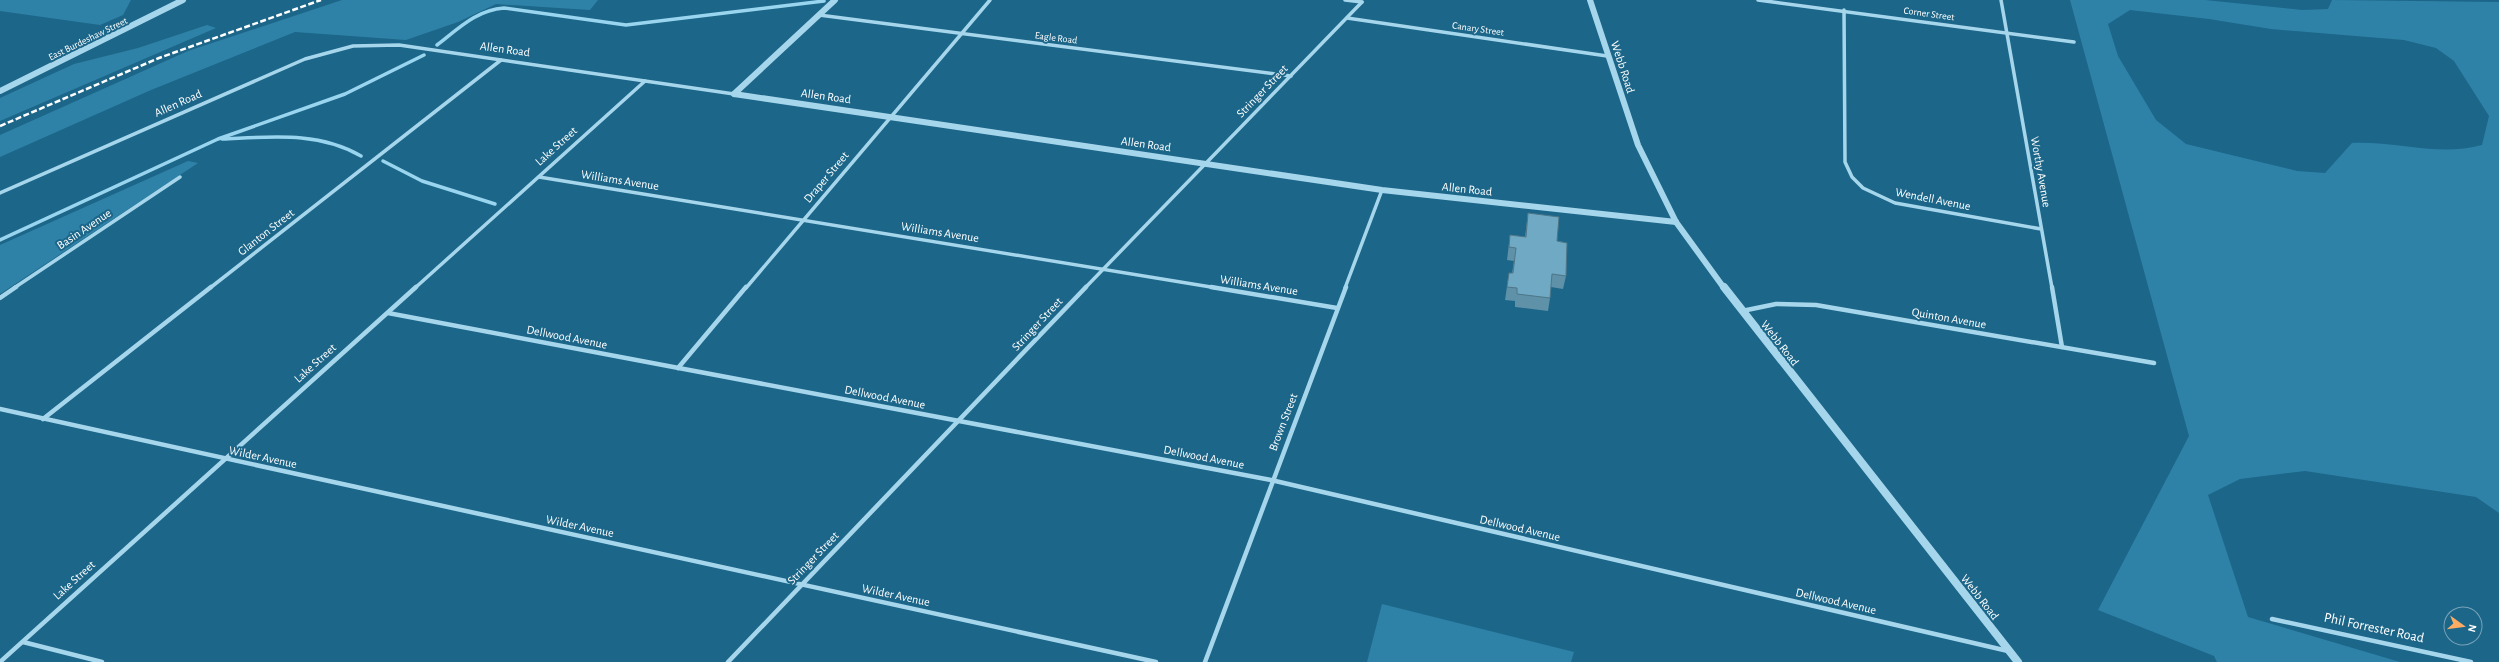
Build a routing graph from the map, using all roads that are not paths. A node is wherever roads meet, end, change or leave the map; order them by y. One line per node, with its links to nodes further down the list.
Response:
1 (183, 0): 18 (street, East Burdeshaw Street)
2 (835, 0): 9 (street)
3 (990, 0): 12 (street, Draper Street)
4 (1345, 0): 10 (street, Stringer Street)
5 (1590, 0): 14 (street, Webb Road)
6 (1758, 0): 8 (street, Corner Street)
7 (2001, 0): 11 (street, Worthy Avenue)
8 (1844, 10): 11 (street, Corner Street); 28 (street, Wendell Avenue)
9 (820, 15): 12 (street, Eagle Road); 19 (street)
10 (1347, 18): 14 (street, Canary Street); 16 (street, Stringer Street)
11 (2007, 32): 13 (street, Corner Street); 28 (street, Worthy Avenue)
12 (962, 34): 16 (street, Eagle Road); 20 (street, Draper Street)
13 (2074, 42)
14 (1607, 56): 27 (street, Webb Road)
15 (501, 60): 17 (street, Allen Road); 25 (street, Allen Road); 38 (street, Glanton Street)
16 (1291, 76): 21 (street, Stringer Street)
17 (645, 81): 19 (street, Allen Road); 23 (street, Lake Street)
18 (0, 91)
19 (734, 94): 20 (street, Allen Road)
20 (891, 117): 21 (street, Allen Road); 26 (street, Draper Street)
21 (1206, 164): 24 (street, Allen Road); 29 (street, Stringer Street)
22 (180, 177): 30 (street, Basin Avenue)
23 (539, 177): 26 (street, Williams Avenue); 33 (street, Lake Street)
24 (1382, 190): 27 (street, Allen Road); 31 (street, Brown Street)
25 (0, 194)
26 (804, 220): 29 (street, Williams Avenue); 36 (street, Draper Street)
27 (1676, 222): 32 (street, Webb Road)
28 (2041, 229): 34 (street, Worthy Avenue)
29 (1103, 269): 31 (street, Williams Avenue); 39 (street, Stringer Street)
30 (0, 298)
31 (1337, 308): 41 (street, Brown Street)
32 (1741, 311): 34 (street, Quinton Avenue); 45 (street, Webb Road)
33 (388, 313): 36 (street, Dellwood Avenue); 40 (street, Lake Street)
34 (2062, 347): 35 (street, Quinton Avenue)
35 (2154, 363)
36 (678, 368): 39 (street, Dellwood Avenue)
37 (0, 409): 38 (street, Wilder Avenue)
38 (43, 419): 40 (street, Wilder Avenue)
39 (959, 421): 41 (street, Dellwood Avenue); 42 (street, Stringer Street)
40 (226, 459): 42 (street, Wilder Avenue); 44 (street, Lake Street)
41 (1271, 480): 45 (street, Dellwood Avenue); 50 (street, Brown Street)
42 (802, 584): 48 (street, Stringer Street); 49 (street, Wilder Avenue)
43 (2272, 619): 52 (street, Phil Forrester Road)
44 (23, 642): 46 (street, Lake Street); 47 (street)
45 (2010, 652): 51 (street, Webb Road)
46 (0, 662)
47 (102, 662)
48 (728, 662)
49 (1156, 662)
50 (1205, 662)
51 (2018, 662)
52 (2471, 662)

